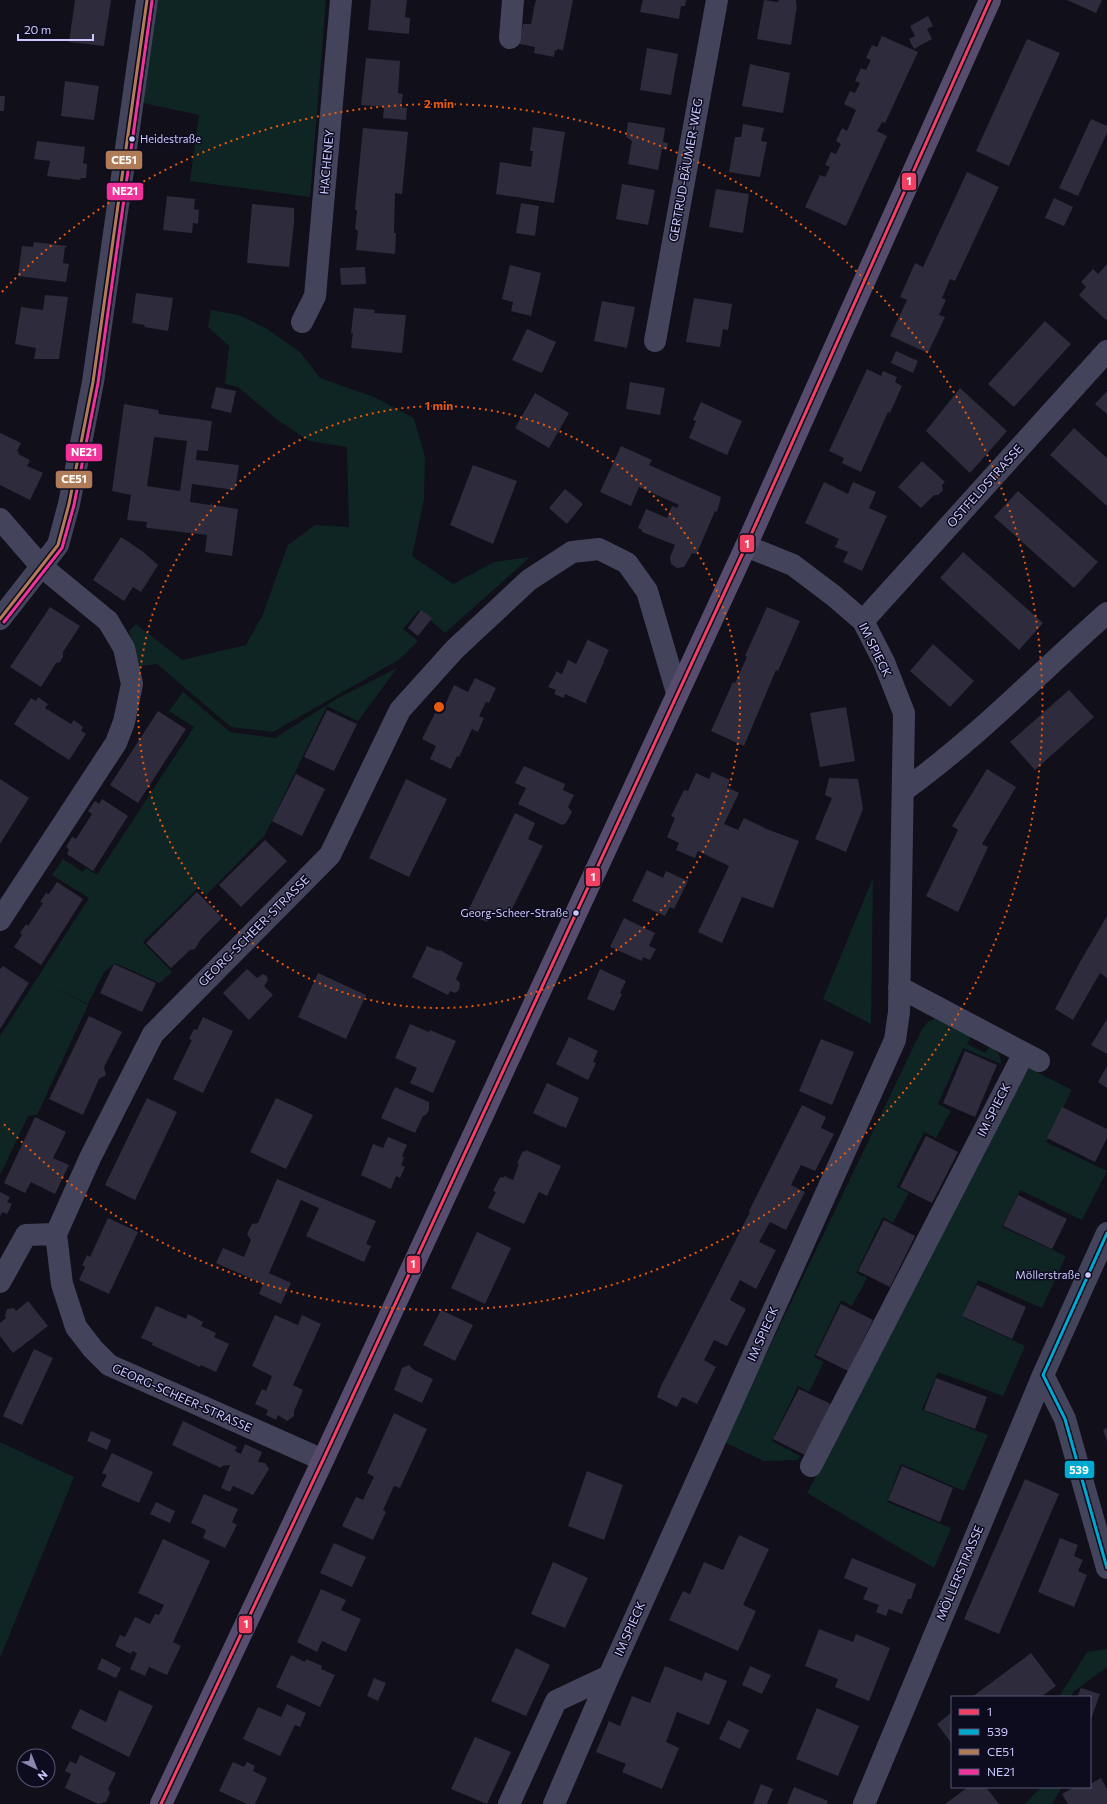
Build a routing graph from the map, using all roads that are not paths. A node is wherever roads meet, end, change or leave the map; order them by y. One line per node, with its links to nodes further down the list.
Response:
1 (147, 0): 12 (street)
2 (341, 0): 7 (street, HACHENEY)
3 (513, 0): 6 (street)
4 (717, 0): 8 (street, GERTRUD-BÄUMER-WEG)
5 (990, 0): 11 (main road)
6 (510, 38)
7 (302, 322)
8 (654, 341)
9 (1107, 351): 15 (street, OSTFELDSTRASSE)
10 (0, 519): 12 (street)
11 (746, 546): 15 (street, IM SPIECK); 16 (main road)
12 (41, 566): 14 (street); 18 (street)
13 (1107, 613): 17 (street)
14 (0, 619)
15 (863, 621): 17 (street, IM SPIECK)
16 (677, 693): 21 (street, GEORG-SCHEER-STRASSE); 24 (main road)
17 (903, 791): 19 (street, IM SPIECK)
18 (0, 920)
19 (899, 987): 25 (street, IM SPIECK); 27 (street, IM SPIECK)
20 (1107, 1233): 23 (street, MÖLLERSTRASSE)
21 (56, 1234): 22 (street); 24 (street, GEORG-SCHEER-STRASSE)
22 (0, 1282)
23 (1043, 1375): 26 (street); 31 (street, MÖLLERSTRASSE)
24 (323, 1460): 28 (main road)
25 (811, 1466)
26 (1107, 1568)
27 (609, 1676): 29 (street); 30 (street, IM SPIECK)
28 (161, 1804)
29 (509, 1804)
30 (554, 1804)
31 (864, 1804)

